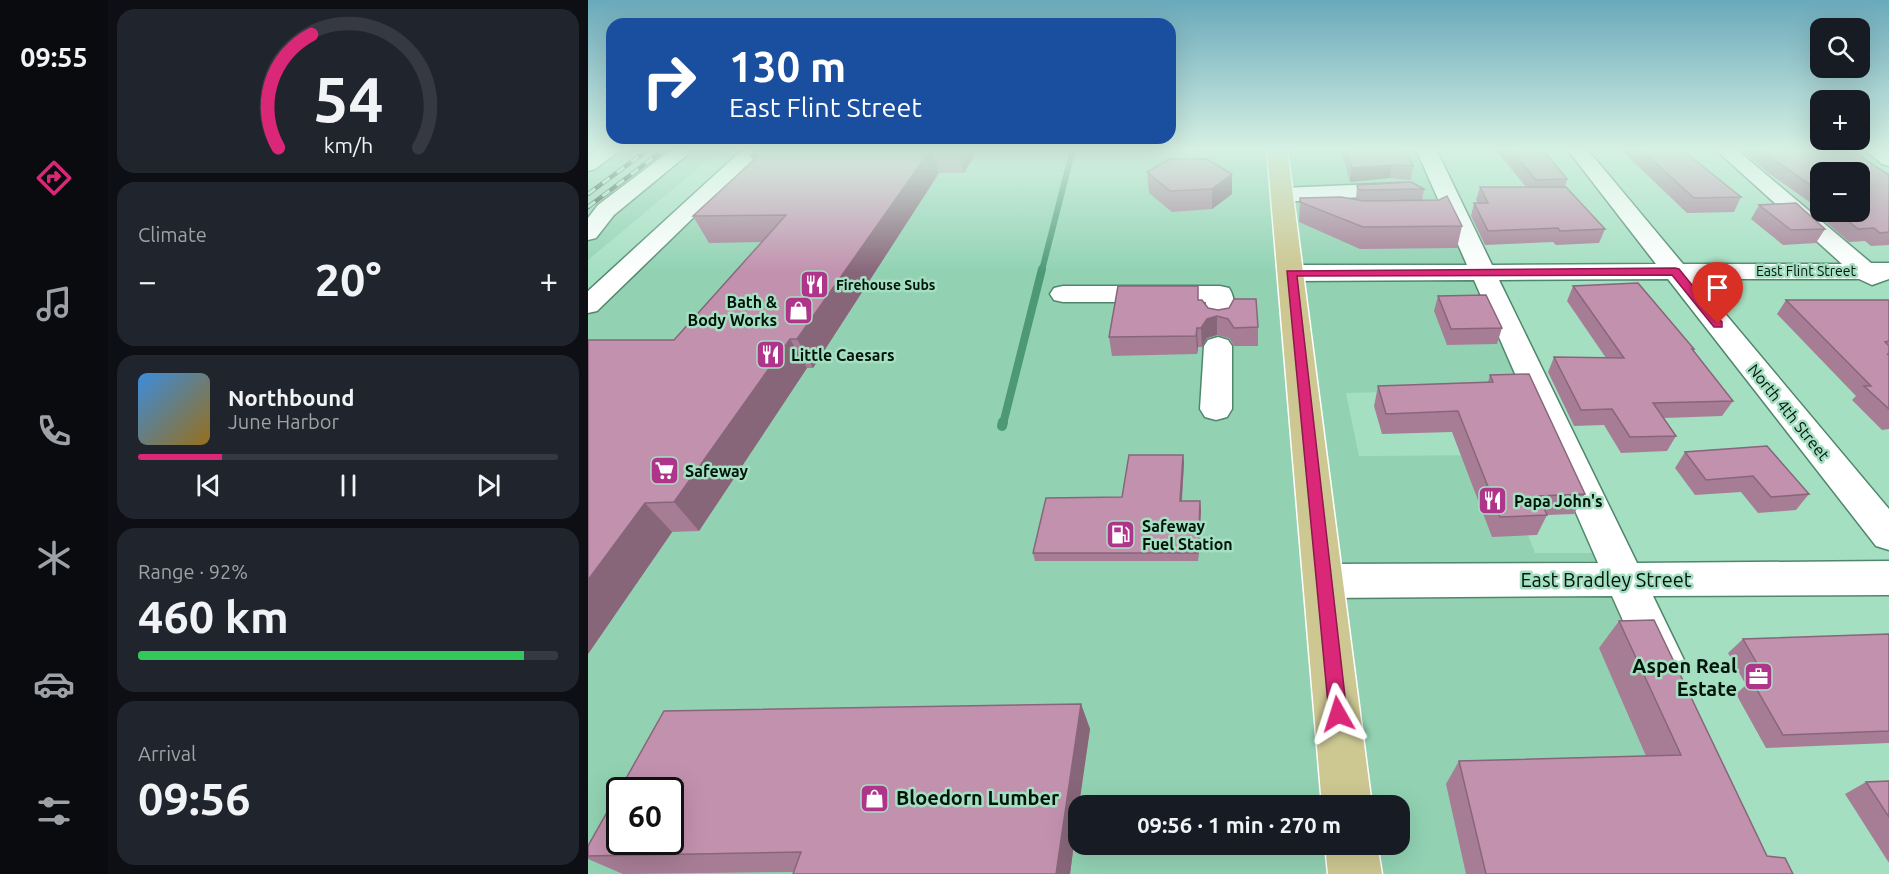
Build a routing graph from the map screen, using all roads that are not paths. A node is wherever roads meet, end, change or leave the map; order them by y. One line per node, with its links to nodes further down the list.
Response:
1 (632, 190): 12 (street)
2 (711, 190): 19 (street)
3 (1282, 190): 9 (main road)
4 (1350, 190): 9 (street)
5 (1421, 190): 11 (street)
6 (1445, 190): 14 (street)
7 (1609, 190): 15 (street, North 4th Street)
8 (1775, 190): 13 (street)
9 (1283, 201): 10 (street); 16 (main road)
10 (1352, 212)
11 (1430, 212)
12 (588, 233)
13 (1876, 271): 15 (street, East Flint Street); 17 (street)
14 (1483, 272): 15 (street, East Flint Street); 16 (street, East Flint Street); 23 (street)
15 (1675, 272): 21 (street, North 4th Street)
16 (1291, 273): 24 (main road)
17 (1889, 292)
18 (1063, 294): 20 (street)
19 (588, 305)
20 (1216, 409)
21 (1889, 535)
22 (1889, 578): 23 (street, East Bradley Street)
23 (1625, 580): 24 (street, East Bradley Street); 25 (street)
24 (1324, 581): 26 (main road)
25 (1674, 685)
26 (1346, 795)
27 (1353, 855): 28 (main road)
28 (1355, 874)

